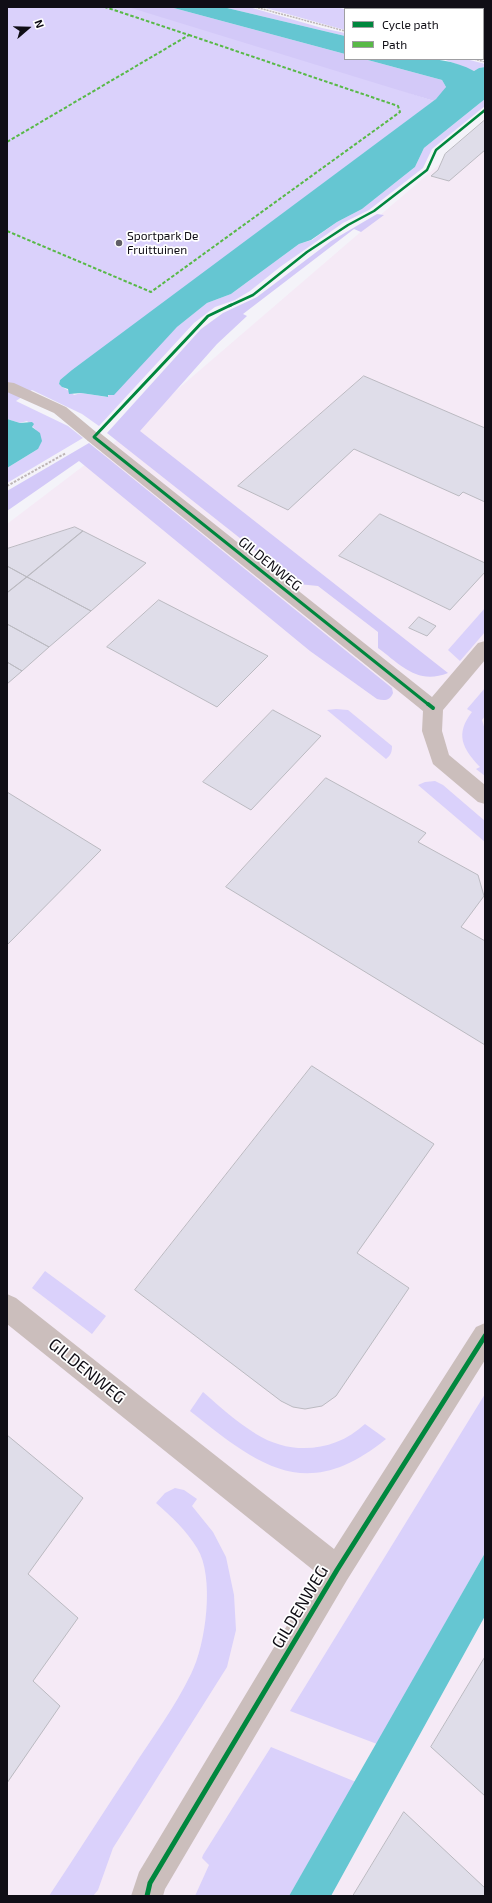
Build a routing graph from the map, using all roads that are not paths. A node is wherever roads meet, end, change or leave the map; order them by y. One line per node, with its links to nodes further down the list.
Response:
1 (8, 386): 3 (street, GILDENWEG)
2 (485, 648): 3 (street)
3 (433, 708): 4 (street)
4 (485, 796)
5 (7, 1306): 7 (street, GILDENWEG)
6 (485, 1336): 7 (street, GILDENWEG)
7 (337, 1570): 8 (street, GILDENWEG)
8 (146, 1896)

